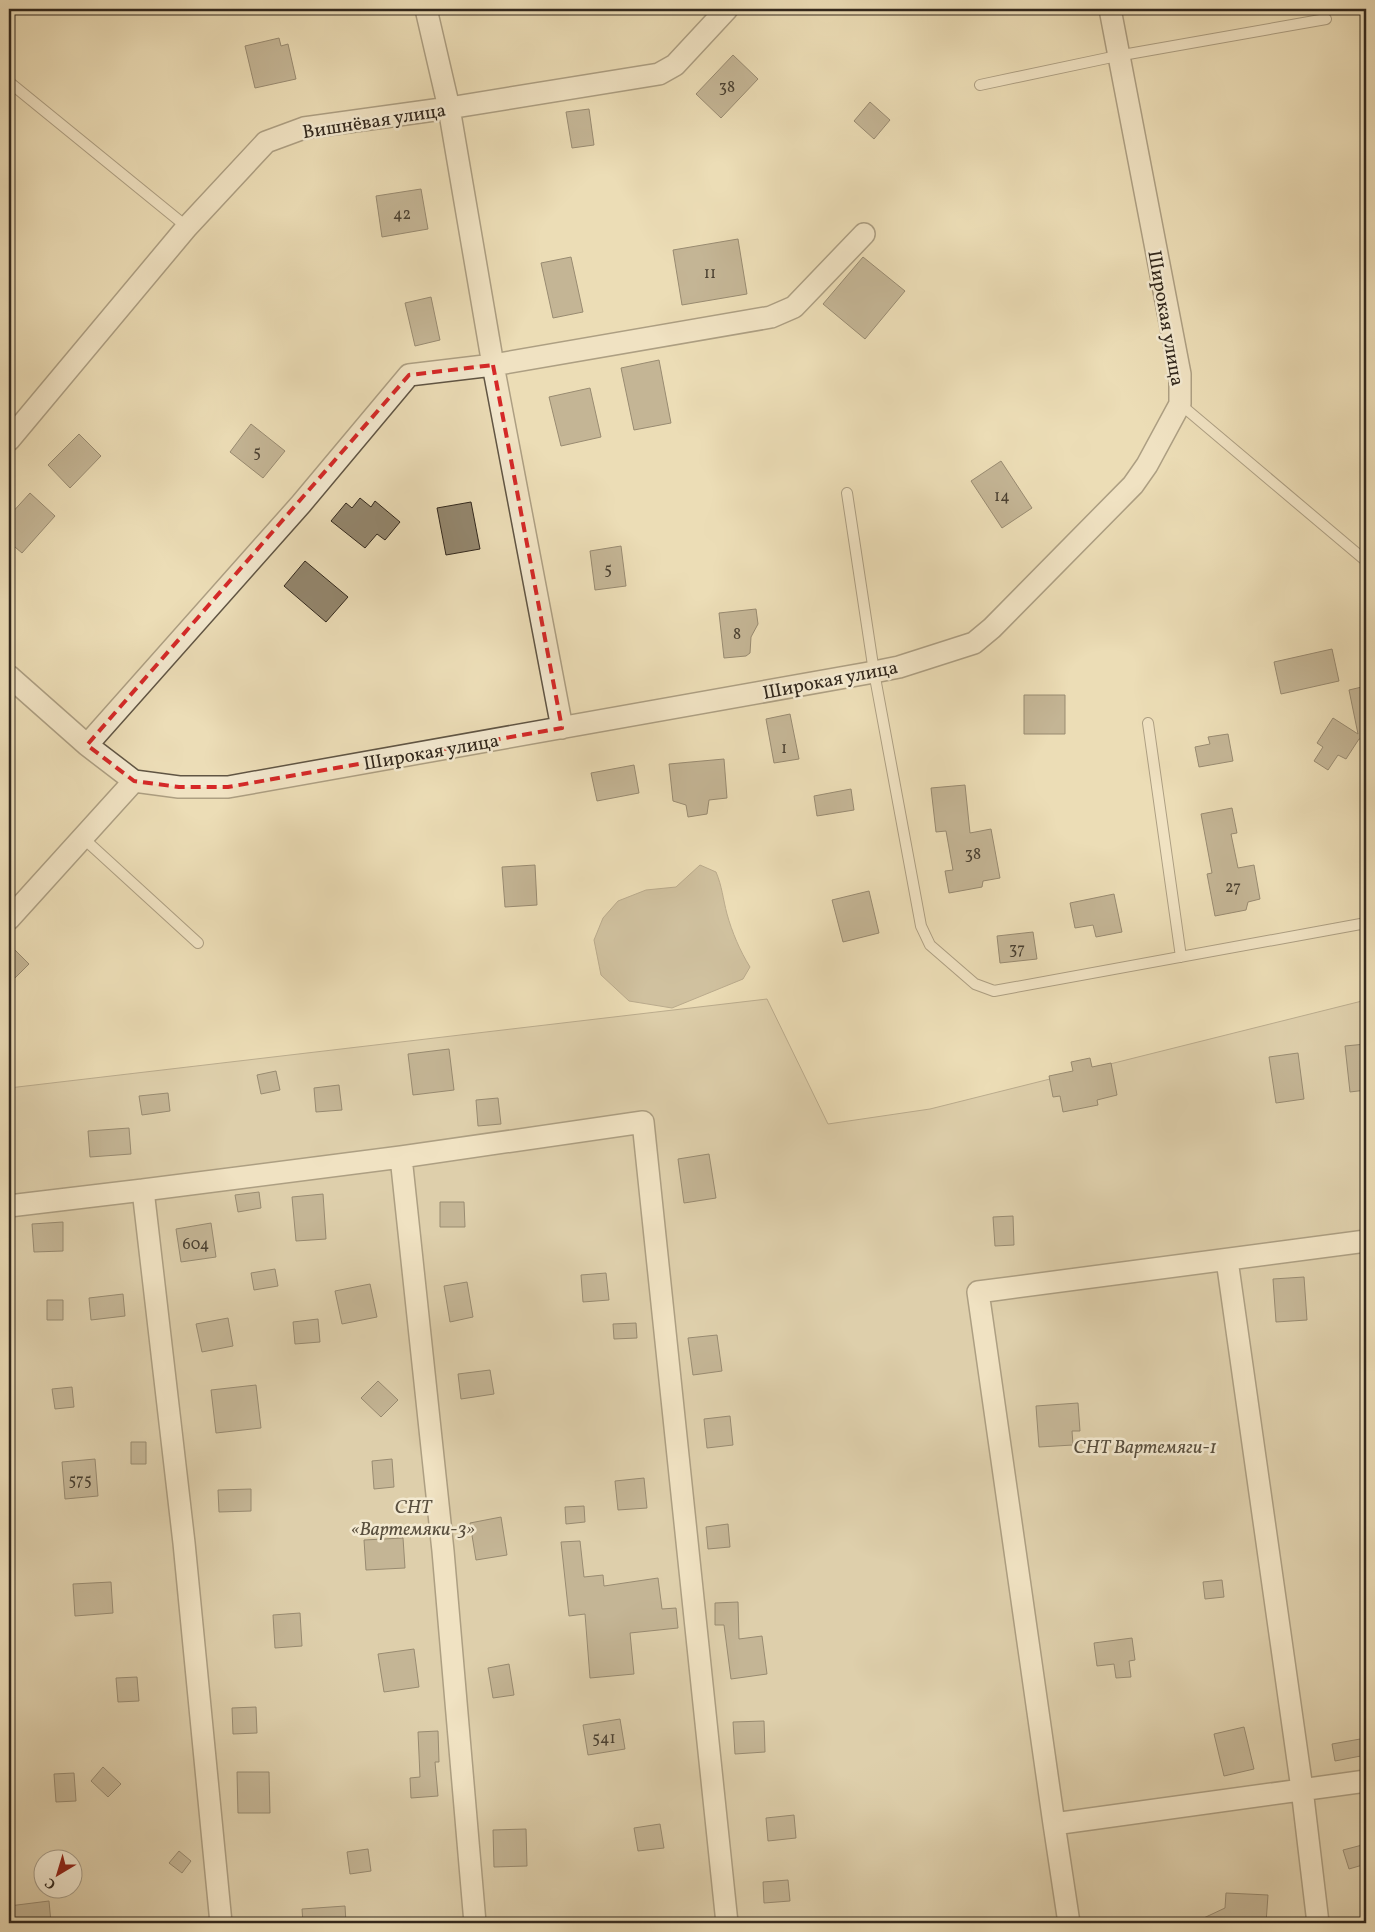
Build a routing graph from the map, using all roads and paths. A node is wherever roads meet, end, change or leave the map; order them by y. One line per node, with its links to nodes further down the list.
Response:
1 (426, 9): 8 (street)
2 (727, 9): 8 (street, Вишнёвая улица)
3 (1110, 9): 5 (street, Широкая улица)
4 (1326, 19): 5 (lane)
5 (1117, 56): 7 (lane); 12 (street, Широкая улица)
6 (9, 82): 9 (lane)
7 (980, 85)
8 (449, 108): 9 (street, Вишнёвая улица); 11 (street)
9 (187, 227): 13 (street, Вишнёвая улица)
10 (864, 234): 11 (street)
11 (493, 365): 19 (street); 20 (street)
12 (1180, 404): 15 (lane); 16 (street, Широкая улица)
13 (9, 440)
14 (847, 493): 16 (lane)
15 (1366, 561)
16 (874, 672): 19 (street, Широкая улица); 26 (lane)
17 (9, 676): 20 (street, Широкая улица)
18 (1148, 723): 26 (lane)
19 (562, 728): 21 (street, Широкая улица)
20 (87, 745): 21 (street, Широкая улица)
21 (134, 780): 22 (street)
22 (82, 837): 23 (street); 25 (lane)
23 (9, 919)
24 (1366, 923): 26 (lane)
25 (198, 943)
26 (1181, 956)
27 (401, 1157): 28 (street); 36 (street); 37 (street)
28 (143, 1190): 29 (street); 35 (street)
29 (9, 1206)
30 (1366, 1241): 31 (street)
31 (1227, 1260): 33 (street); 34 (street)
32 (1366, 1781): 33 (street)
33 (1302, 1790): 34 (street); 39 (street)
34 (1054, 1824): 38 (street)
35 (221, 1923)
36 (474, 1923)
37 (728, 1923)
38 (1069, 1923)
39 (1318, 1923)

